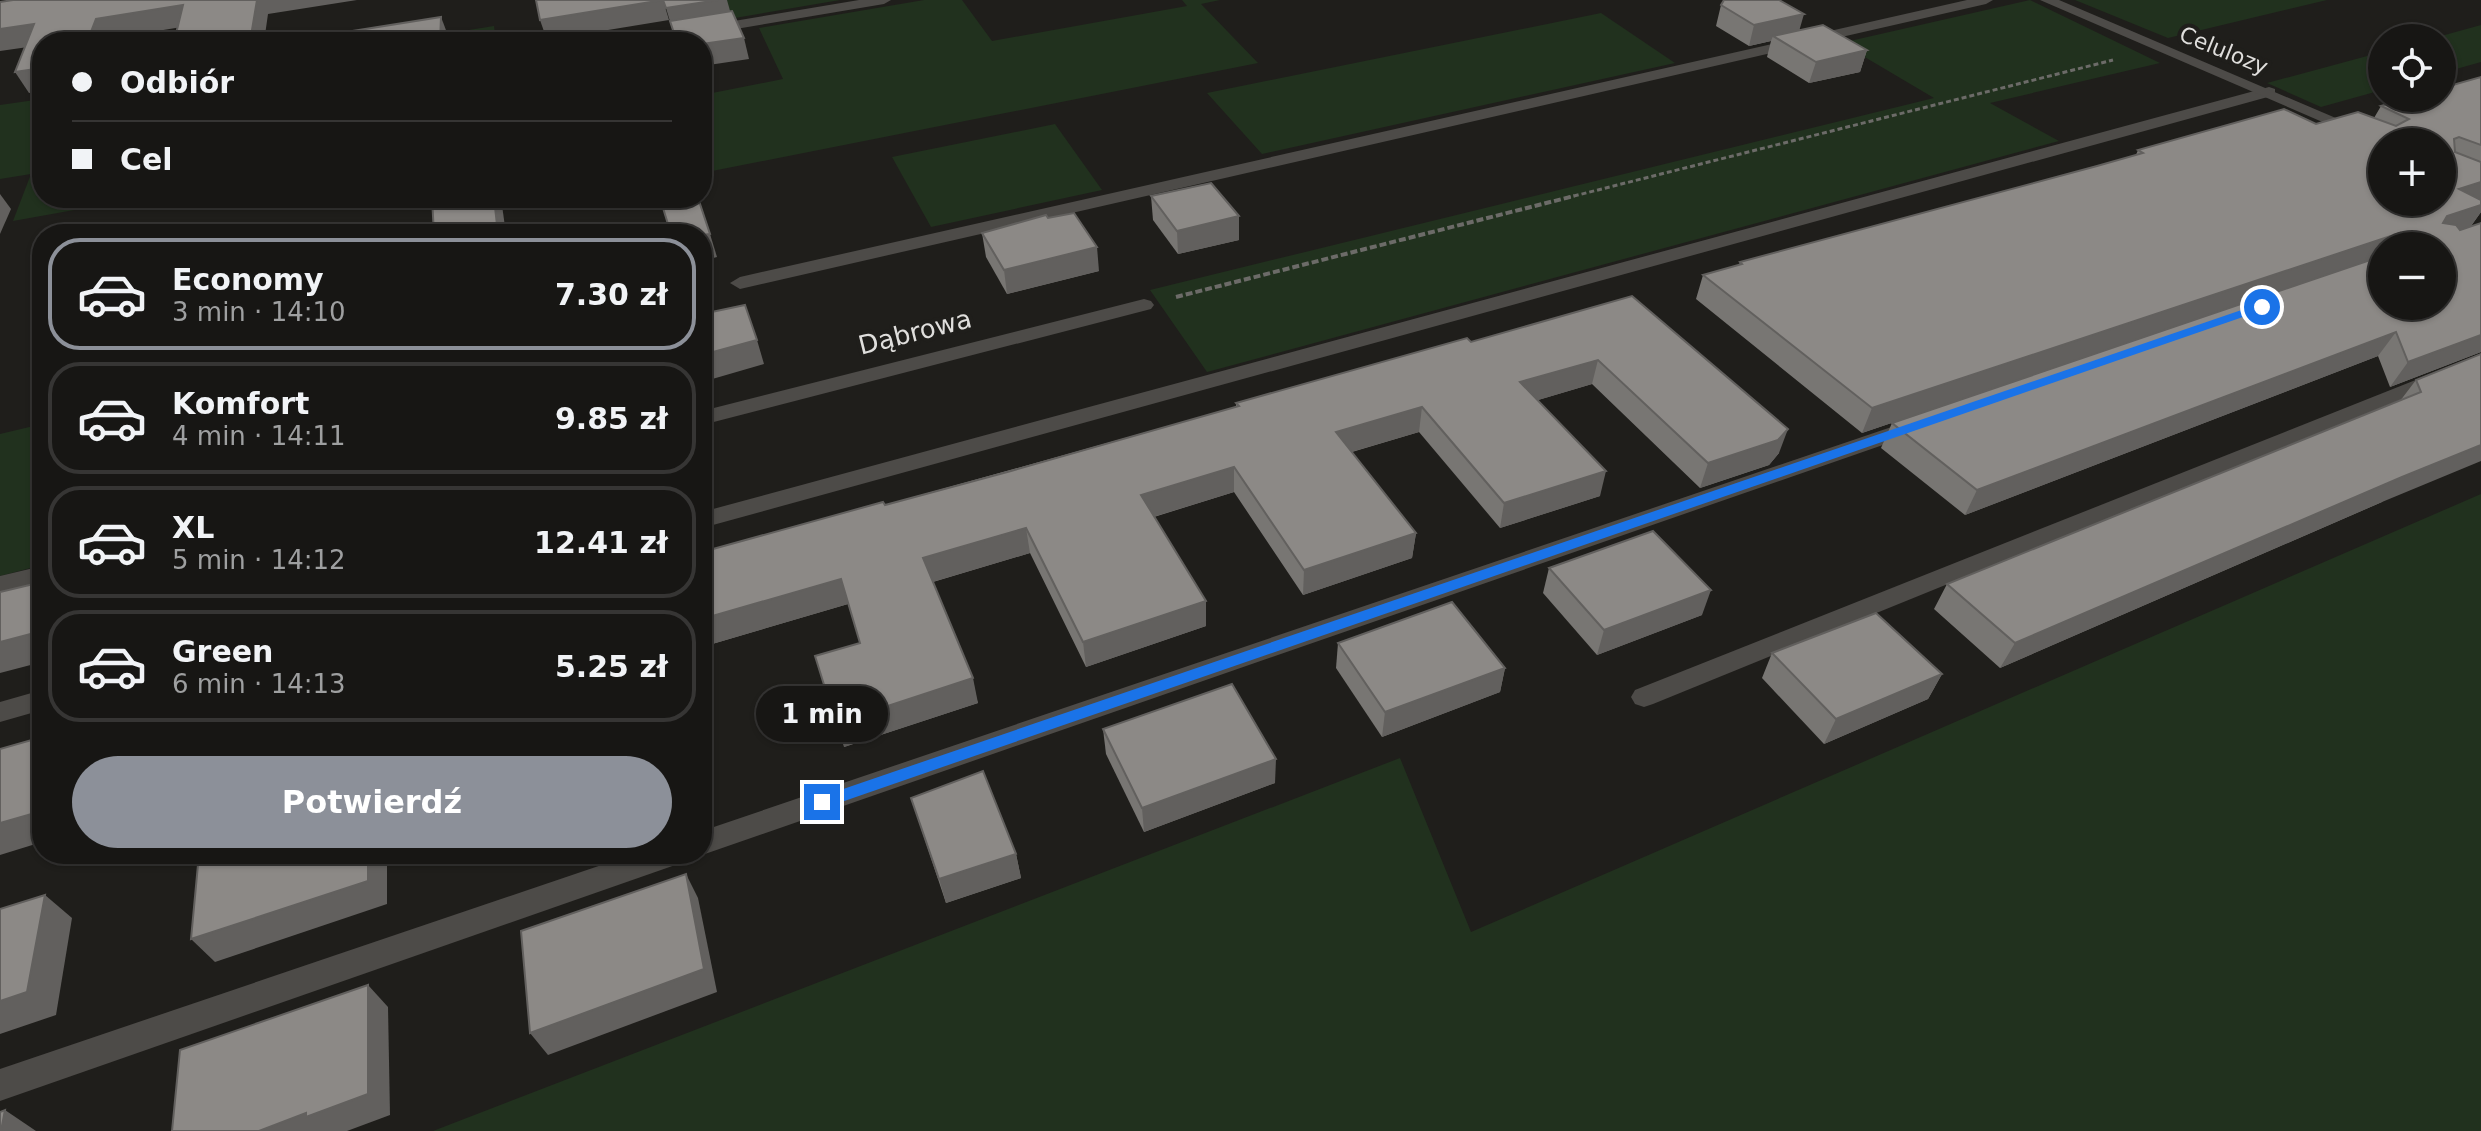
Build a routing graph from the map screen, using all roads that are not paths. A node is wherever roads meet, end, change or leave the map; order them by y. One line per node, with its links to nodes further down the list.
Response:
1 (884, 0): 4 (street)
2 (1986, 0): 7 (street)
3 (2047, 0): 5 (street, Celulozy)
4 (692, 32)
5 (2269, 92): 6 (street, Celulozy); 12 (street)
6 (2368, 135)
7 (740, 283)
8 (1144, 305): 10 (street, Dąbrowa)
9 (2481, 360): 15 (street)
10 (712, 415)
11 (1947, 415): 18 (street)
12 (712, 517)
13 (32, 577): 14 (street)
14 (0, 585)
15 (1644, 697)
16 (32, 703): 17 (street)
17 (0, 712)
18 (712, 840)
19 (642, 864): 20 (street)
20 (0, 1085)

